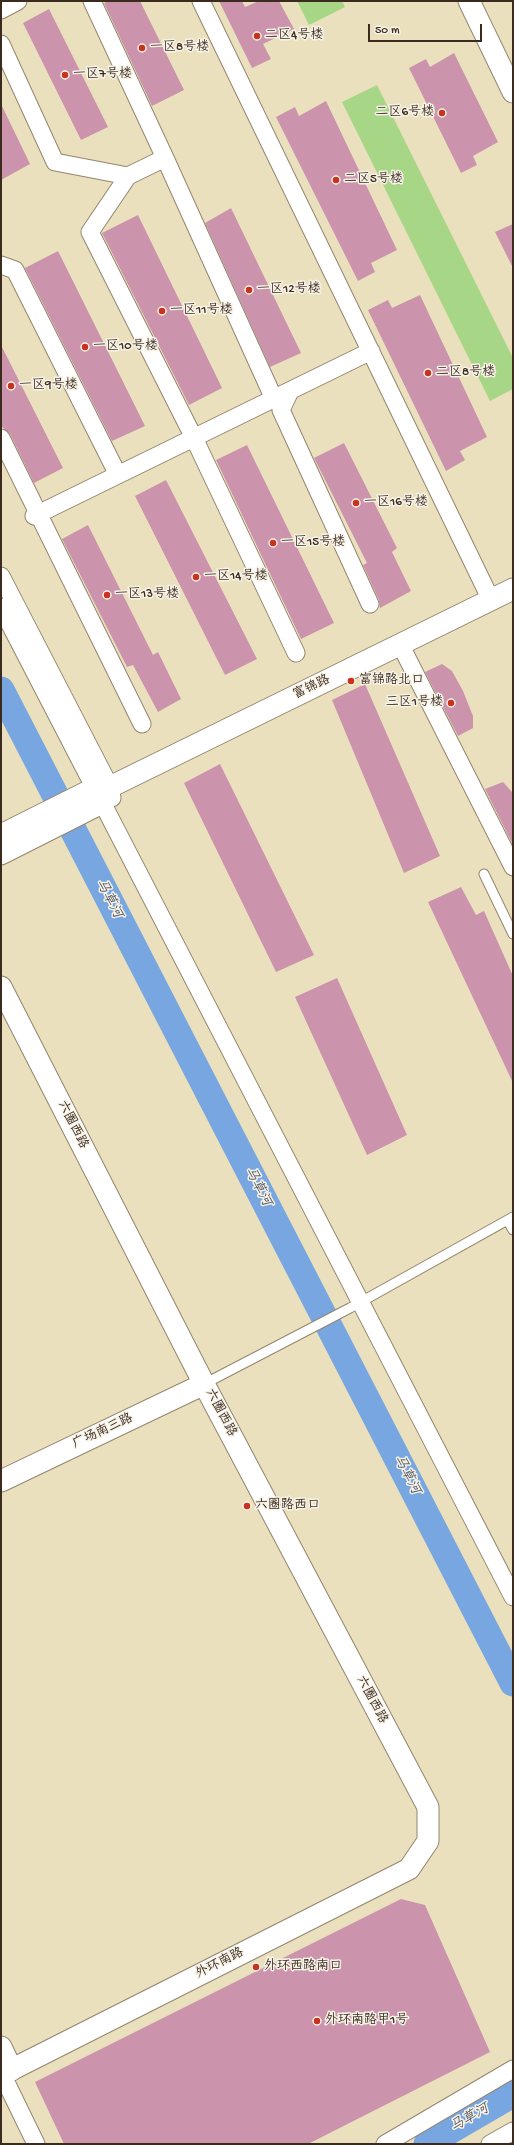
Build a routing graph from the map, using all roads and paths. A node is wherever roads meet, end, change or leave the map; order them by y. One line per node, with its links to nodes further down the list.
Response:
1 (18, 1): 5 (street)
2 (92, 1): 8 (street)
3 (201, 1): 11 (street)
4 (469, 1): 7 (street)
5 (1, 10)
6 (1, 44): 9 (street)
7 (513, 92)
8 (165, 158): 9 (street); 13 (street)
9 (128, 176): 15 (street)
10 (1, 265): 16 (street)
11 (371, 351): 12 (street); 20 (street)
12 (290, 391): 13 (street); 21 (street)
13 (274, 399): 15 (street)
14 (1, 438): 17 (street)
15 (194, 438): 16 (street); 24 (street)
16 (118, 475): 17 (street)
17 (36, 515): 25 (street)
18 (1, 576): 26 (street)
19 (513, 589): 20 (street, 富锦路)
20 (491, 600): 23 (street, 富锦路)
21 (370, 604)
22 (1, 607): 26 (street)
23 (400, 644): 26 (street, 富锦路); 30 (street)
24 (296, 653)
25 (142, 724)
26 (98, 795): 27 (street, 富锦路); 36 (street)
27 (46, 822): 28 (street, 富锦路); 29 (street, 富锦路)
28 (1, 835)
29 (1, 854)
30 (513, 867)
31 (484, 874): 32 (lane)
32 (513, 934)
33 (1, 987): 37 (street, 六圈西路)
34 (510, 1219): 35 (lane); 36 (lane)
35 (513, 1230)
36 (356, 1305): 37 (lane); 39 (street)
37 (204, 1384): 38 (street, 广场南三路); 40 (street, 六圈西路)
38 (1, 1481)
39 (513, 1597)
40 (428, 1841): 43 (street, 外环南路)
41 (1, 2047): 43 (street)
42 (513, 2069): 46 (street)
43 (5, 2073): 45 (street)
44 (513, 2131): 47 (street)
45 (36, 2144)
46 (385, 2144)
47 (490, 2144)

